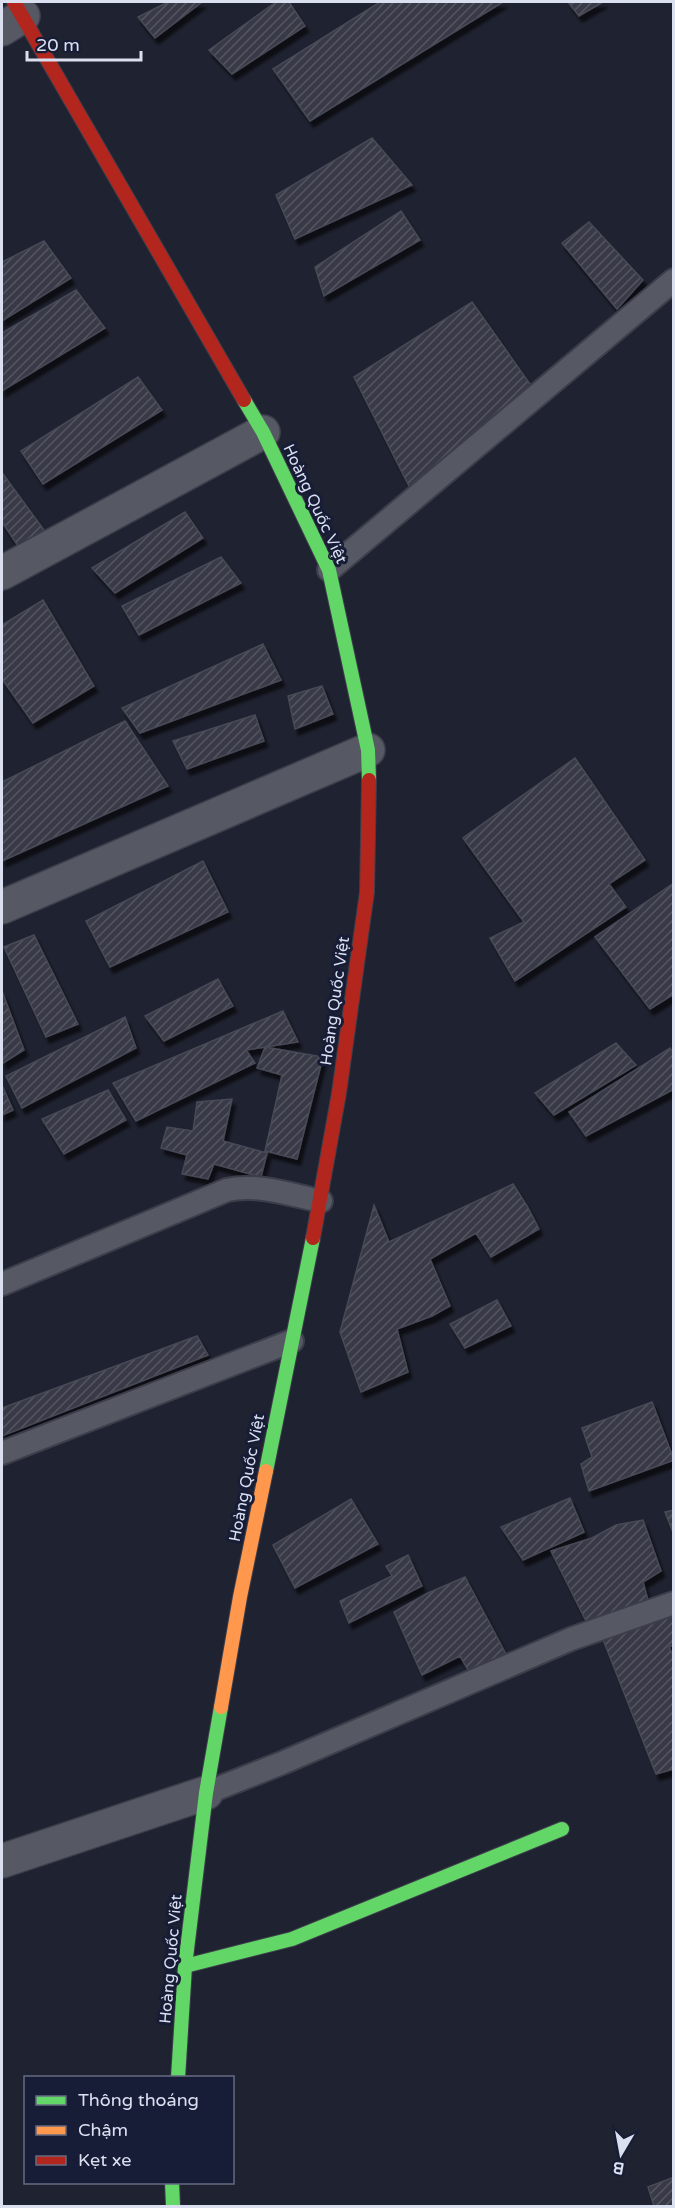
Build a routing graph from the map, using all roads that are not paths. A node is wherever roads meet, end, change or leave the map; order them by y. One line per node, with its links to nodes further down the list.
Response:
1 (13, 16): 3 (street, Hoàng Quốc Việt)
2 (674, 280): 4 (lane)
3 (263, 432): 4 (street, Hoàng Quốc Việt); 5 (street)
4 (329, 570): 6 (street, Hoàng Quốc Việt)
5 (2, 573)
6 (368, 750): 7 (street); 8 (street, Hoàng Quốc Việt)
7 (2, 907)
8 (321, 1201): 9 (lane); 10 (street, Hoàng Quốc Việt)
9 (2, 1284)
10 (292, 1341): 11 (lane); 13 (street, Hoàng Quốc Việt)
11 (2, 1453)
12 (674, 1603): 13 (lane)
13 (206, 1793): 15 (street); 16 (street, Hoàng Quốc Việt)
14 (562, 1829): 16 (street)
15 (2, 1862)
16 (185, 1966): 17 (street, Hoàng Quốc Việt)
17 (178, 2076)
18 (172, 2184): 19 (street)
19 (173, 2206)

